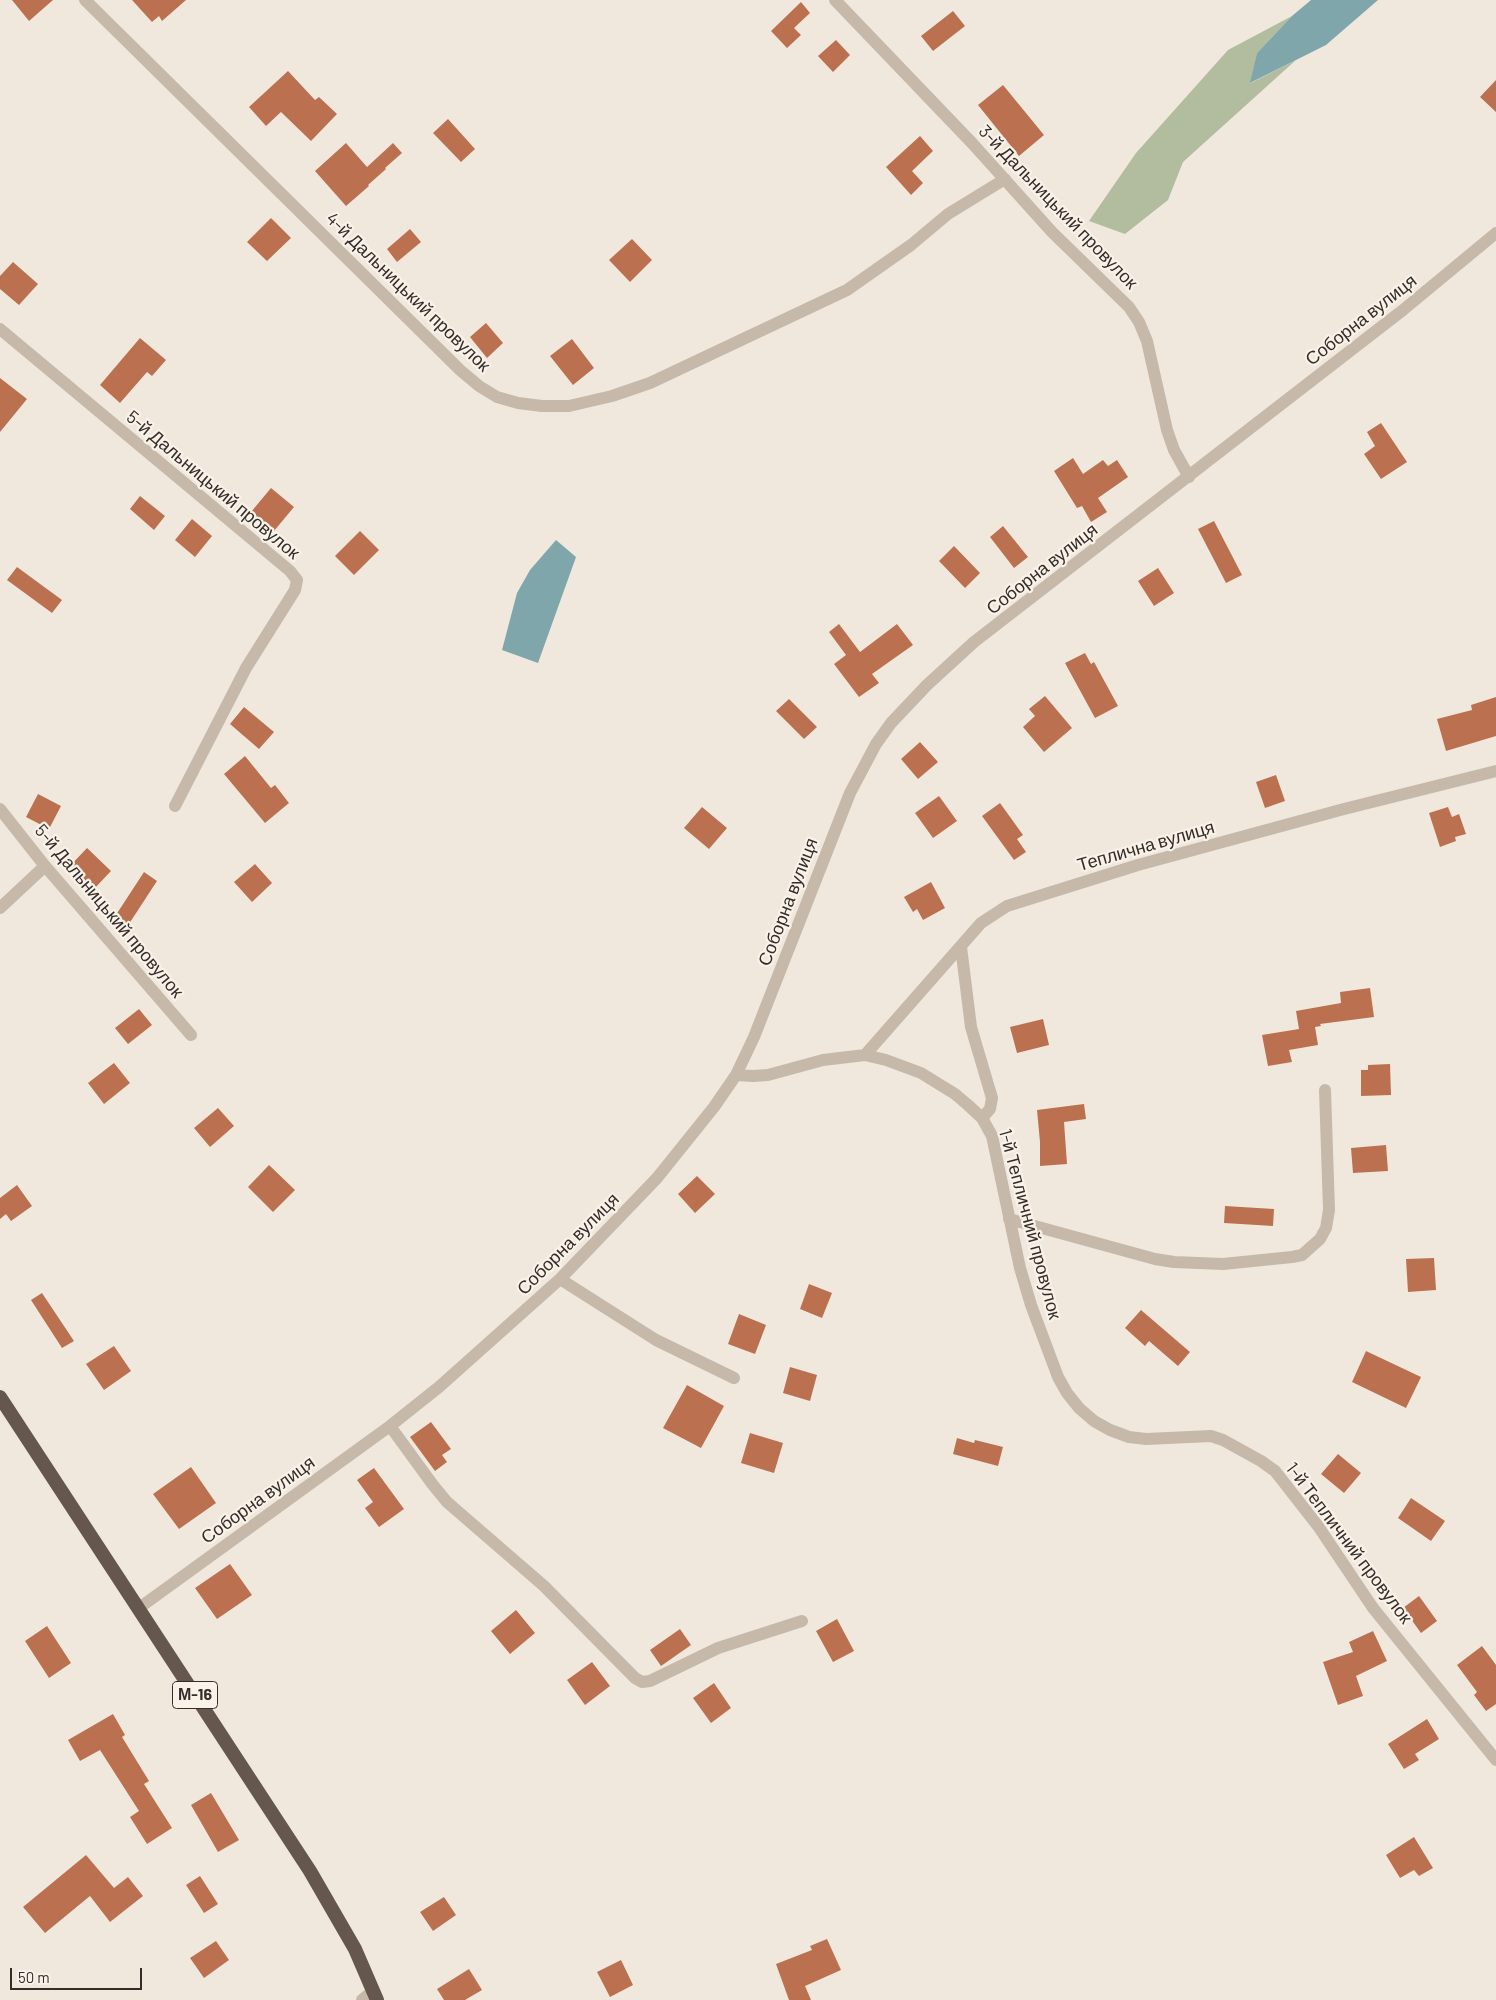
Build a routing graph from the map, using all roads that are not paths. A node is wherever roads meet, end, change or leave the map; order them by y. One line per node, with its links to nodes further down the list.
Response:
1 (85, 0): 3 (street, 4-й Дальницький провулок)
2 (835, 0): 3 (street, 3-й Дальницький провулок)
3 (1005, 180): 6 (street, 3-й Дальницький провулок)
4 (1496, 233): 6 (street, Соборна вулиця)
5 (0, 329): 8 (street, 5-й Дальницький провулок)
6 (1189, 477): 15 (street, Соборна вулиця)
7 (1496, 771): 12 (street, Теплична вулиця)
8 (175, 806)
9 (0, 810): 10 (street, 5-й Дальницький провулок)
10 (46, 866): 11 (street); 13 (street, 5-й Дальницький провулок)
11 (0, 908)
12 (961, 947): 14 (street, Теплична вулиця); 17 (street)
13 (191, 1035)
14 (866, 1055): 15 (street, 1-й Тепличний провулок); 17 (street, 1-й Тепличний провулок)
15 (736, 1075): 19 (street, Соборна вулиця)
16 (1325, 1090): 18 (street)
17 (982, 1118): 18 (street, 1-й Тепличний провулок)
18 (1009, 1219): 25 (street, 1-й Тепличний провулок)
19 (560, 1280): 20 (street); 22 (street, Соборна вулиця)
20 (734, 1378)
21 (0, 1397): 23 (highway, М-16)
22 (390, 1426): 23 (street, Соборна вулиця); 24 (street)
23 (139, 1608): 26 (highway, М-16)
24 (802, 1621)
25 (1496, 1760)
26 (375, 1995): 27 (street)
27 (362, 2000)

